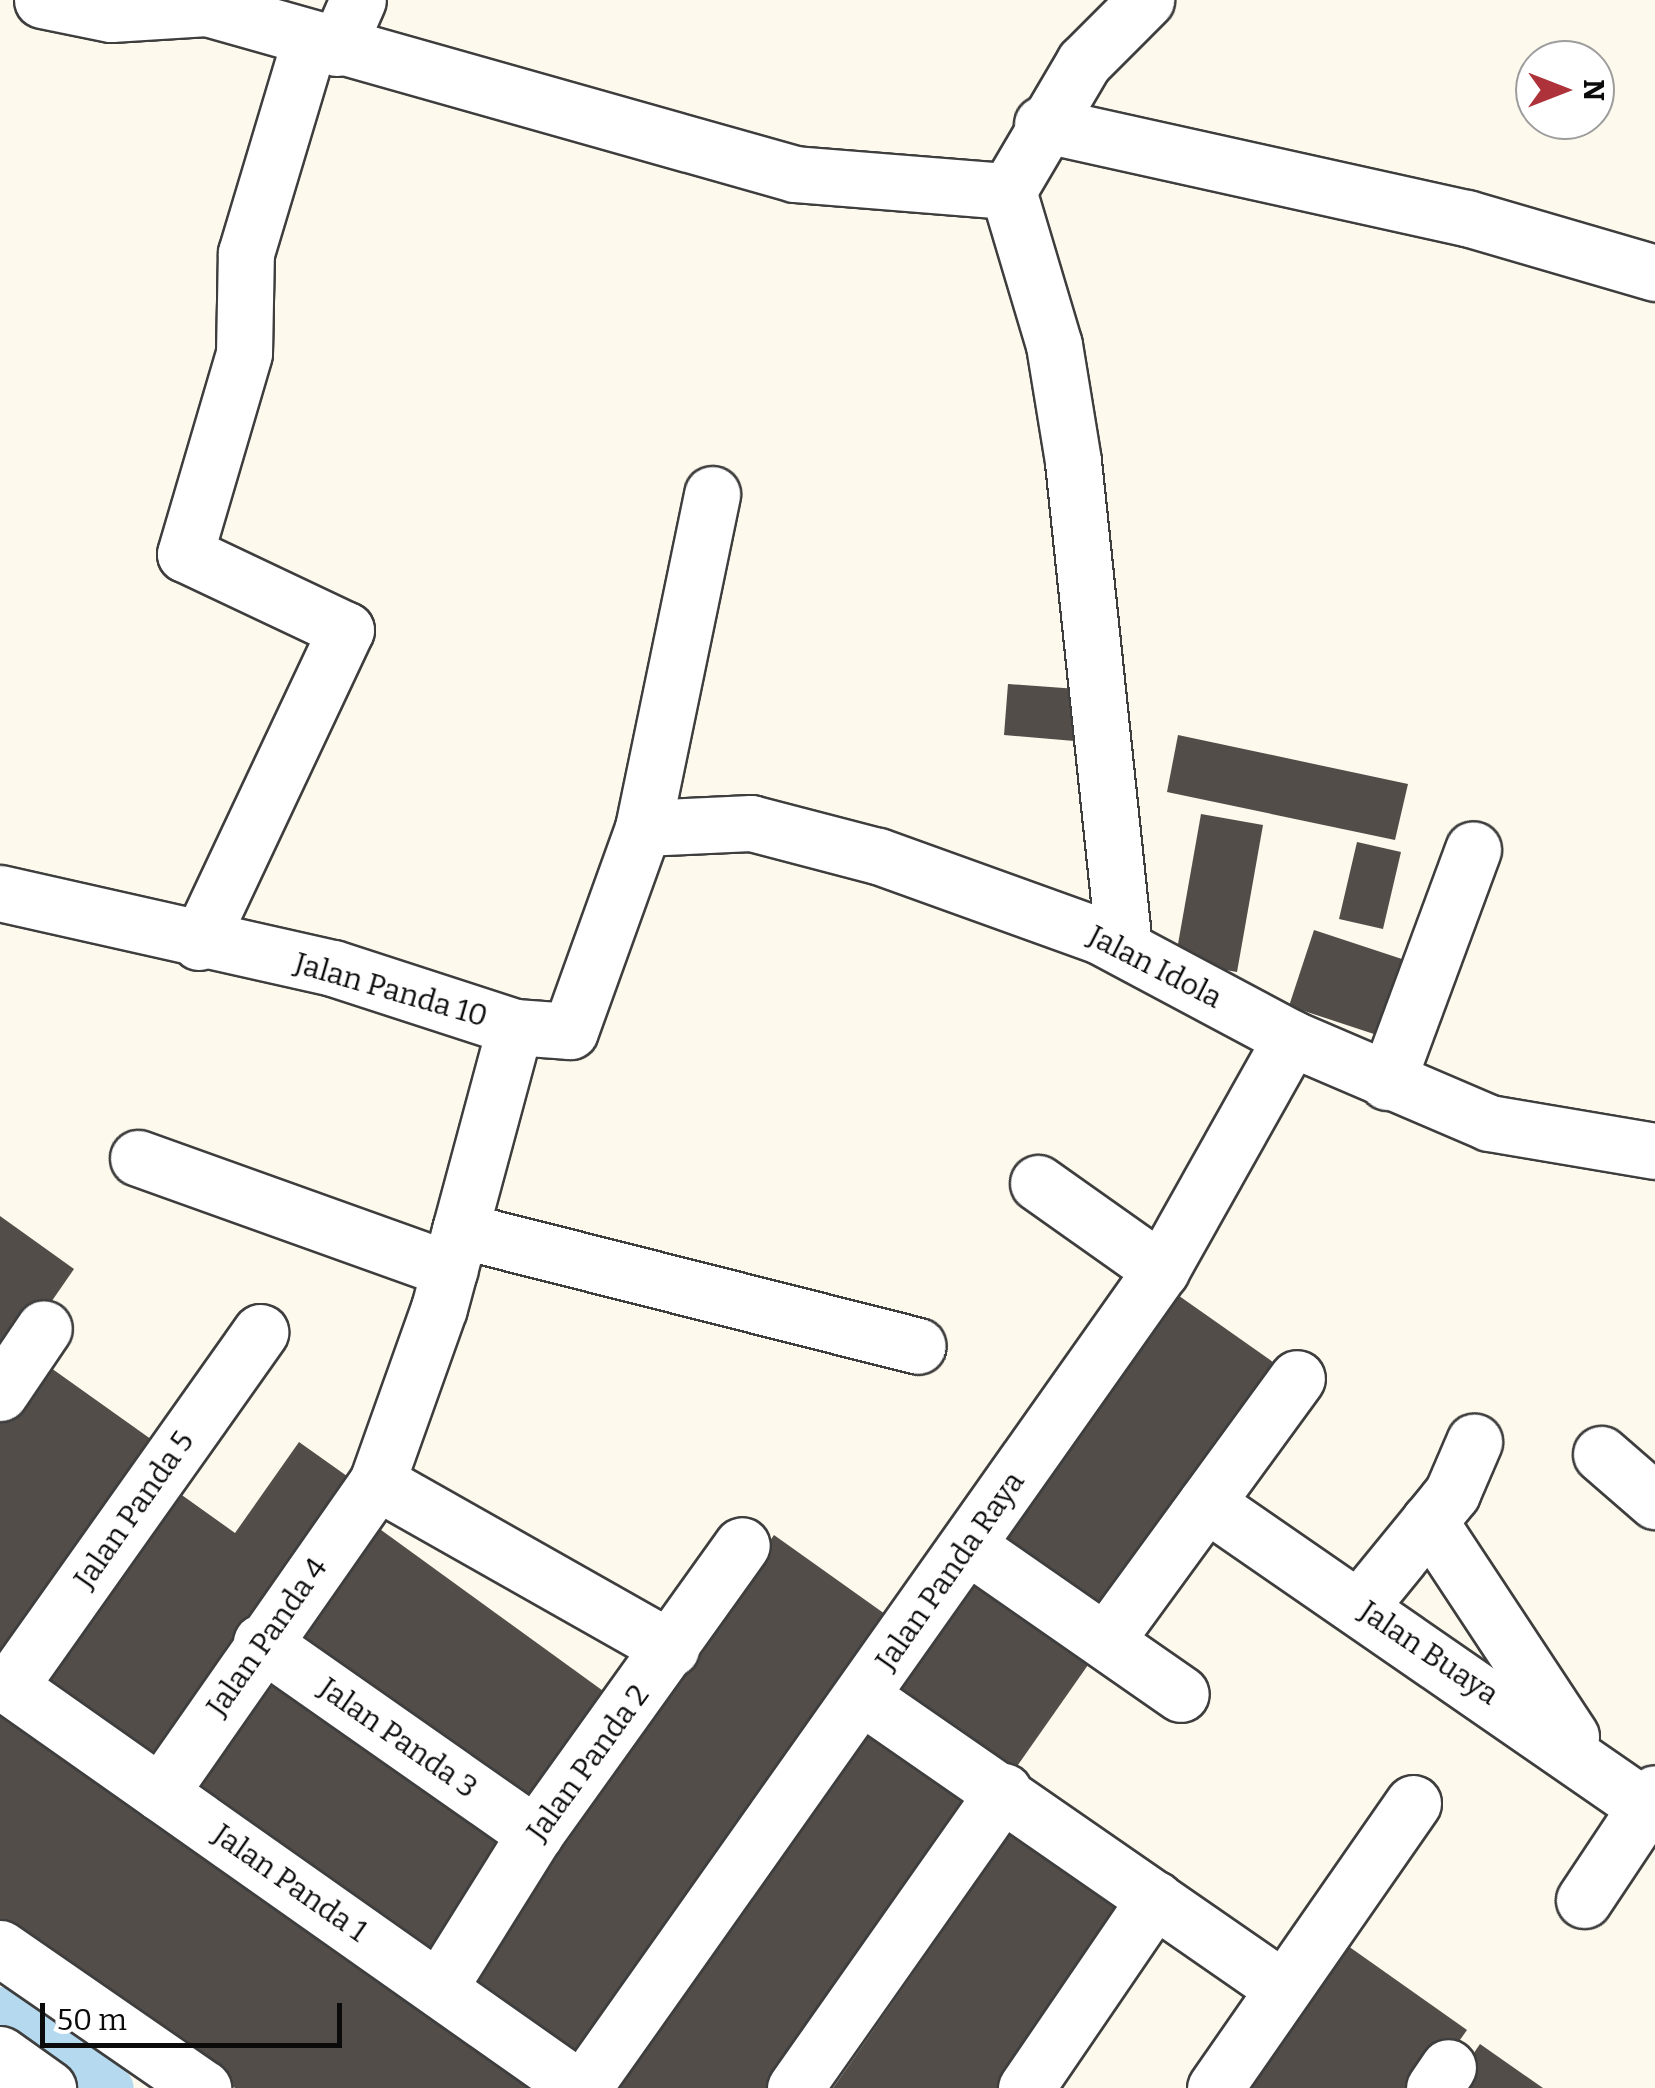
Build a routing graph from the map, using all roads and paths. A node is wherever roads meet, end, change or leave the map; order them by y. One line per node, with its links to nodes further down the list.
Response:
1 (42, 0): 3 (street)
2 (1146, 0): 4 (street)
3 (335, 29): 5 (street); 11 (street)
4 (1042, 124): 5 (street); 6 (street)
5 (1008, 192): 12 (street)
6 (1655, 273)
7 (712, 494): 8 (street)
8 (643, 828): 12 (street, Jalan Idola); 13 (street, Jalan Panda 10)
9 (1473, 849): 15 (street)
10 (0, 894): 11 (street, Jalan Panda 10)
11 (199, 942): 13 (street, Jalan Panda 10)
12 (1124, 947): 14 (street, Jalan Idola)
13 (514, 1027): 19 (street, Jalan Panda 4)
14 (1291, 1038): 15 (street, Jalan Idola); 20 (street, Jalan Panda Raya)
15 (1388, 1082): 16 (street, Jalan Idola)
16 (1655, 1151)
17 (138, 1158): 19 (street)
18 (1038, 1183): 20 (street)
19 (455, 1250): 23 (street); 28 (street, Jalan Panda 4)
20 (1161, 1270): 33 (street, Jalan Panda Raya)
21 (44, 1328): 25 (street)
22 (260, 1332): 38 (street, Jalan Panda 5)
23 (918, 1346)
24 (1297, 1378): 30 (street)
25 (0, 1392)
26 (1474, 1442): 31 (street)
27 (1602, 1454): 29 (street)
28 (377, 1482): 36 (street, Jalan Panda 4); 37 (street)
29 (1655, 1501)
30 (1206, 1505): 34 (street, Jalan Buaya); 35 (street)
31 (1429, 1522): 34 (street); 41 (street)
32 (742, 1545): 37 (street, Jalan Panda 2)
33 (968, 1546): 35 (street); 40 (street, Jalan Panda Raya)
34 (1360, 1606): 41 (street, Jalan Buaya)
35 (1106, 1640): 39 (street)
36 (261, 1642): 43 (street, Jalan Panda 4); 46 (street, Jalan Panda 3)
37 (671, 1648): 46 (street, Jalan Panda 2)
38 (5, 1684): 43 (street, Jalan Panda 1)
39 (1181, 1694)
40 (862, 1696): 42 (street); 55 (street, Jalan Panda Raya)
41 (1591, 1766): 44 (street, Jalan Buaya)
42 (1004, 1791): 47 (street); 56 (street)
43 (160, 1793): 50 (street, Jalan Panda 1)
44 (1650, 1800): 48 (street)
45 (1413, 1803): 51 (street)
46 (535, 1834): 50 (street, Jalan Panda 2)
47 (1155, 1899): 51 (street); 57 (street)
48 (1584, 1900)
49 (0, 1948): 54 (street)
50 (440, 1986): 55 (street, Jalan Panda 1)
51 (1277, 1993): 58 (street)
52 (0, 2054): 53 (street)
53 (48, 2088)
54 (203, 2088)
55 (581, 2088)
56 (795, 2088)
57 (1026, 2088)
58 (1215, 2088)

